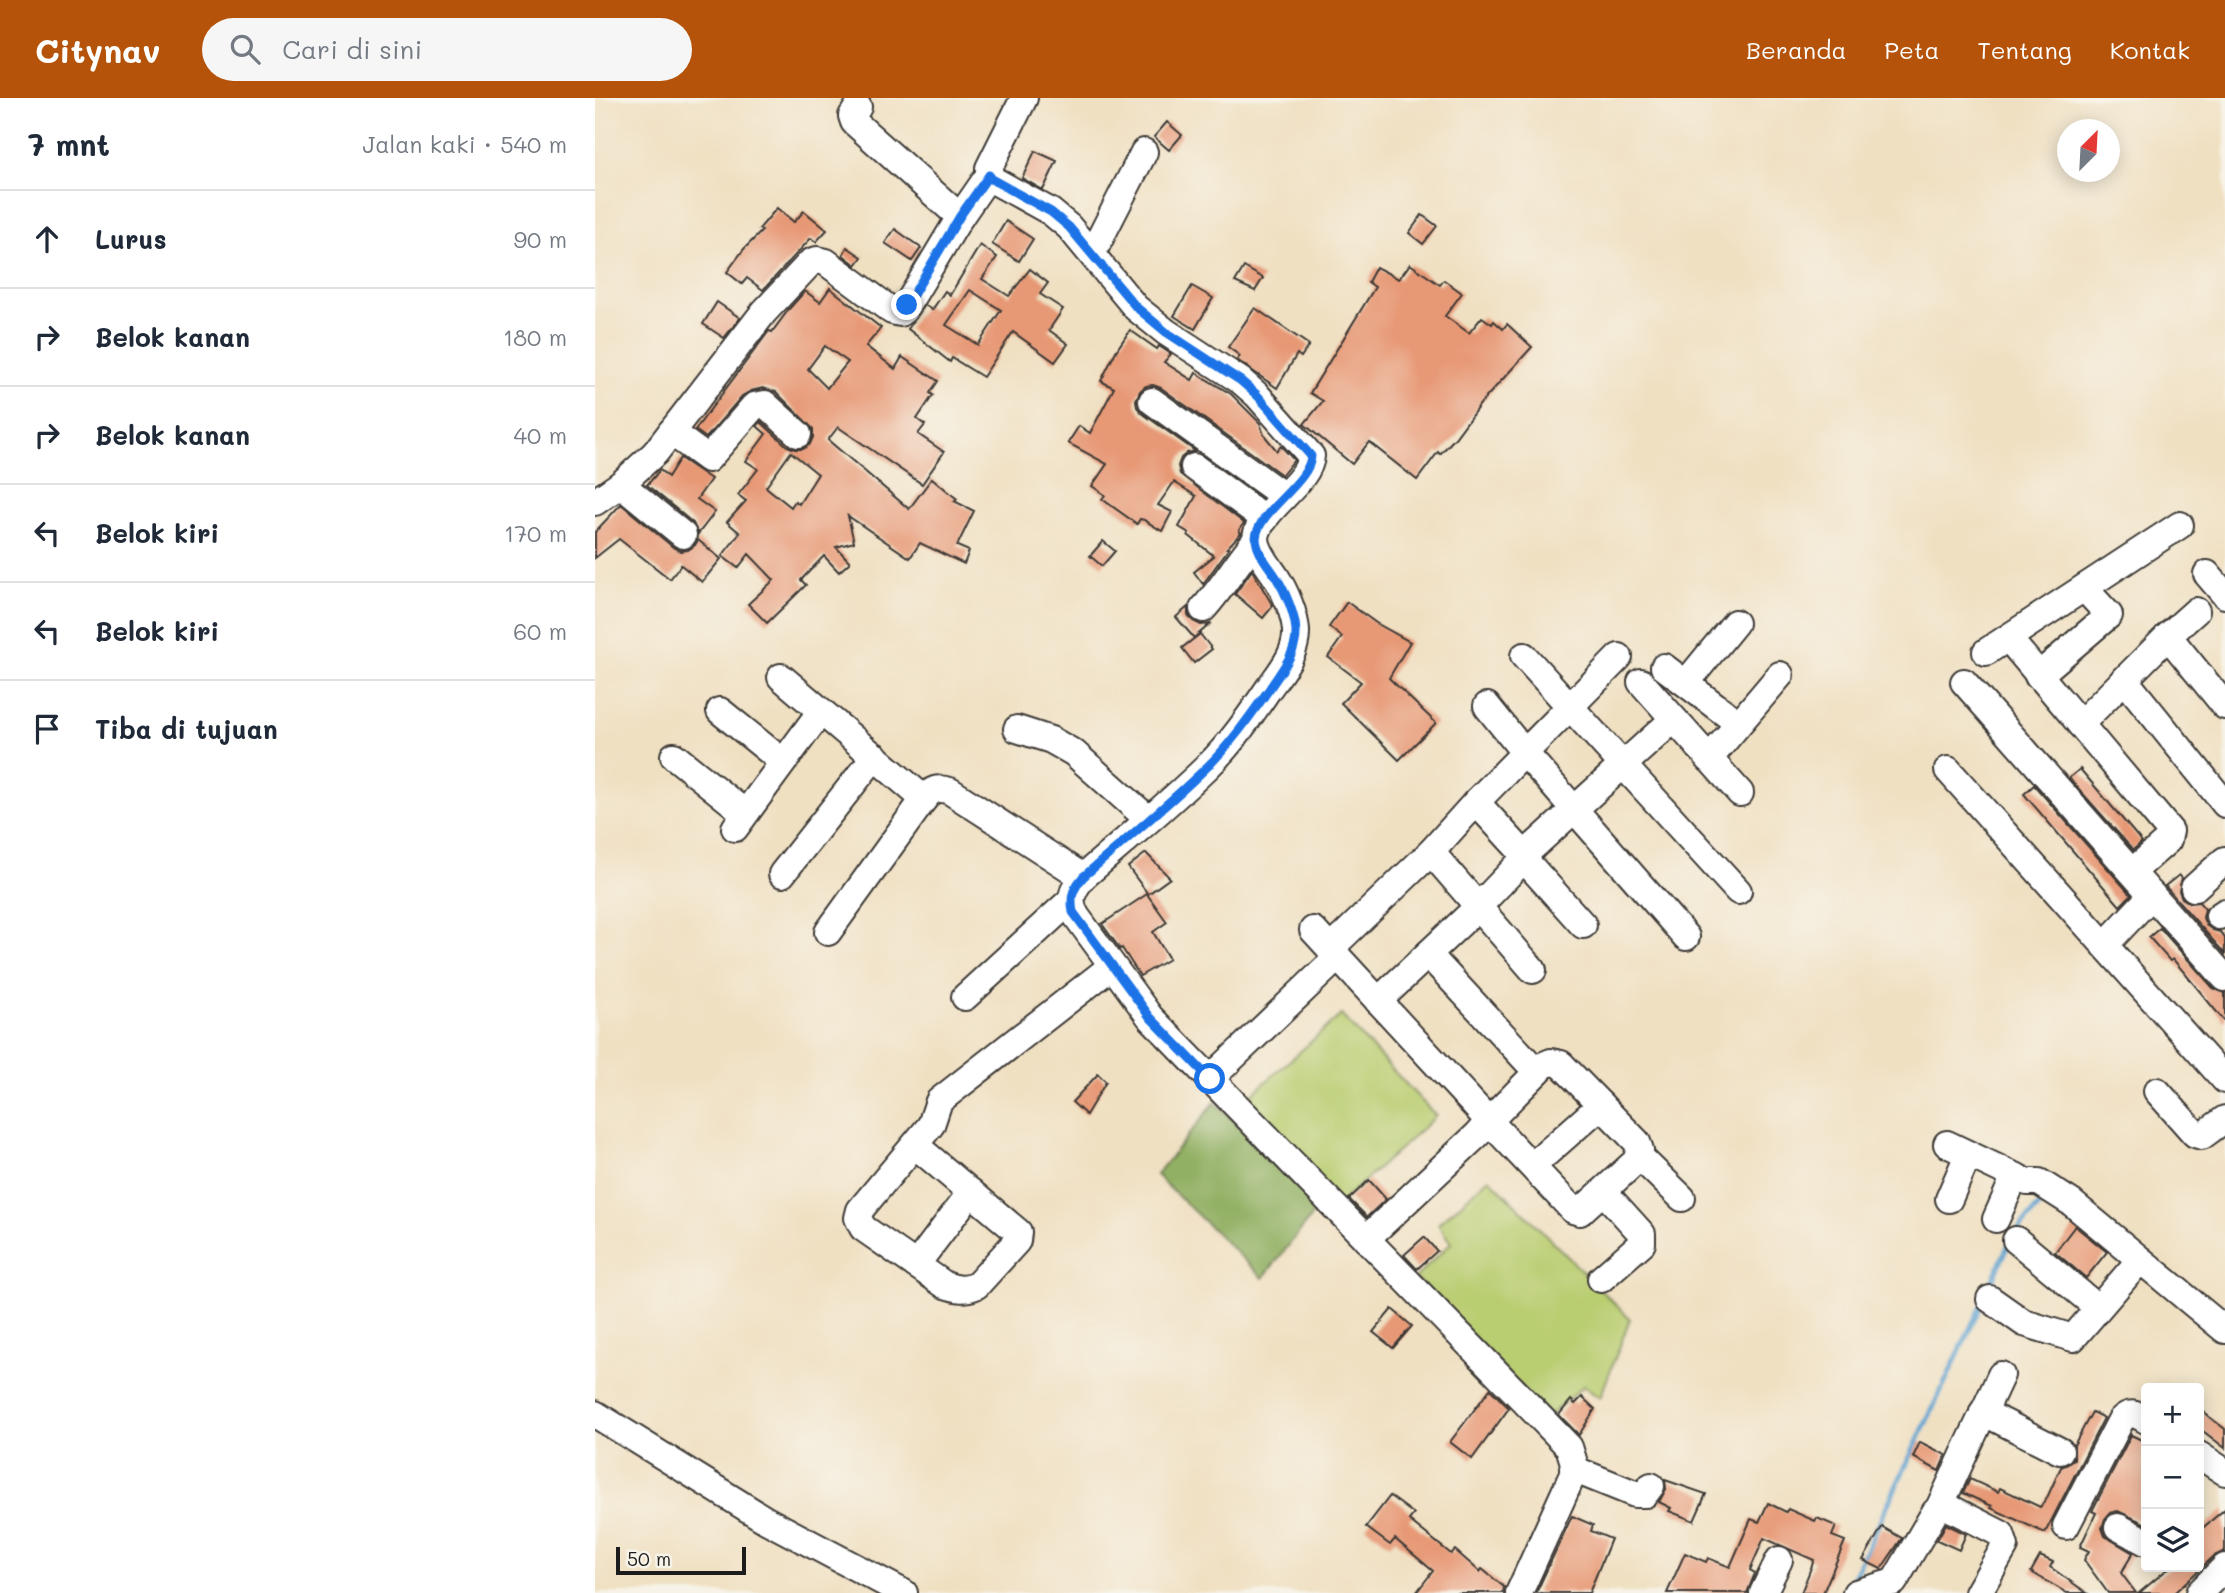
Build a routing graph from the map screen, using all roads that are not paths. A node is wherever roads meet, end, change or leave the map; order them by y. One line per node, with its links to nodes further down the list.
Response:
1 (1024, 98): 4 (street)
2 (857, 107): 5 (street)
3 (1144, 152): 6 (street)
4 (989, 175): 5 (street); 6 (street)
5 (960, 216): 8 (street)
6 (1093, 253): 12 (street)
7 (1152, 401): 12 (street)
8 (671, 432): 9 (street); 11 (street)
9 (798, 435)
10 (1194, 467): 15 (street)
11 (621, 484): 13 (street); 16 (street)
12 (1284, 496): 15 (street)
13 (595, 502)
14 (2180, 525): 18 (street)
15 (1261, 529): 20 (street); 55 (street)
16 (683, 535)
17 (2207, 574): 19 (street)
18 (2084, 588): 28 (street); 28 (street)
19 (2225, 595)
20 (1203, 609)
21 (2196, 611): 23 (street)
22 (1735, 623): 33 (street)
23 (2168, 636): 30 (street); 35 (street)
24 (1524, 656): 36 (street)
25 (1619, 657): 36 (street)
26 (1664, 667): 33 (street)
27 (1780, 675): 40 (street)
28 (2038, 676): 41 (street)
29 (781, 677): 38 (street)
30 (2124, 679): 41 (street); 53 (street)
31 (1641, 682): 39 (street)
32 (1964, 682): 59 (street)
33 (1686, 683): 40 (street)
34 (1487, 706): 43 (street)
35 (2225, 706)
36 (1570, 707): 43 (street); 48 (street)
37 (720, 711): 47 (street)
38 (821, 711): 45 (street); 47 (street)
39 (1674, 720): 46 (street); 48 (street)
40 (1738, 723): 46 (street)
41 (2080, 724): 59 (street)
42 (1017, 729): 55 (street)
43 (1524, 752): 52 (street); 54 (street)
44 (674, 756): 47 (street)
45 (875, 756): 51 (street); 60 (street)
46 (1709, 759): 50 (street)
47 (783, 762)
48 (1623, 765): 54 (street); 63 (street)
49 (1948, 770): 69 (street)
50 (1740, 793)
51 (923, 799): 62 (street); 67 (street)
52 (1476, 802): 56 (street); 57 (street)
53 (2225, 804)
54 (1573, 809): 57 (street); 68 (street)
55 (1149, 819): 62 (street)
56 (1431, 852): 65 (street); 70 (street)
57 (1523, 857): 65 (street); 66 (street)
58 (2225, 860): 61 (street)
59 (2132, 872): 64 (street)
60 (782, 874)
61 (2194, 888)
62 (1077, 889): 72 (street); 75 (street)
63 (1738, 891)
64 (2152, 895): 69 (street); 74 (street)
65 (1478, 907): 71 (street); 73 (street)
66 (1583, 925)
67 (828, 932)
68 (1686, 937)
69 (2105, 945): 79 (street)
70 (1327, 946): 76 (street); 78 (street)
71 (1428, 954): 76 (street); 77 (street)
72 (1112, 967): 78 (street); 84 (street)
73 (1533, 970)
74 (2225, 978)
75 (965, 997)
76 (1378, 1001): 83 (street)
77 (1537, 1072): 81 (street); 83 (street)
78 (1210, 1079): 93 (street)
79 (2225, 1080)
80 (2157, 1091): 82 (street)
81 (1601, 1105): 85 (street); 86 (street)
82 (2225, 1119)
83 (1489, 1121): 86 (street); 93 (street)
84 (915, 1144): 88 (street); 96 (street)
85 (1639, 1156): 89 (street); 90 (street)
86 (1532, 1166): 89 (street)
87 (2015, 1176): 91 (street); 92 (street); 95 (street)
88 (971, 1192): 96 (street); 96 (street)
89 (1604, 1192): 97 (street)
90 (1682, 1198)
91 (1949, 1199)
92 (1996, 1219)
93 (1366, 1239): 107 (street)
94 (2016, 1240): 99 (street)
95 (2140, 1260): 99 (street); 100 (street)
96 (916, 1265)
97 (1601, 1279)
98 (1990, 1299): 99 (street)
99 (2098, 1308)
100 (2225, 1329)
101 (2001, 1375): 102 (street)
102 (1983, 1412): 105 (street); 110 (street)
103 (595, 1413): 117 (street)
104 (2141, 1417): 111 (street)
105 (2060, 1451)
106 (2204, 1458): 108 (street)
107 (1573, 1469): 109 (street); 118 (street)
108 (2225, 1472)
109 (1651, 1486)
110 (1939, 1508): 120 (street); 121 (street)
111 (2066, 1526)
112 (2118, 1527): 113 (street)
113 (2141, 1539)
114 (1779, 1560): 119 (street)
115 (2225, 1567): 116 (street)
116 (2207, 1590)
117 (904, 1593)
118 (1519, 1593)
119 (1763, 1593)
120 (1856, 1593)
121 (1978, 1593)

